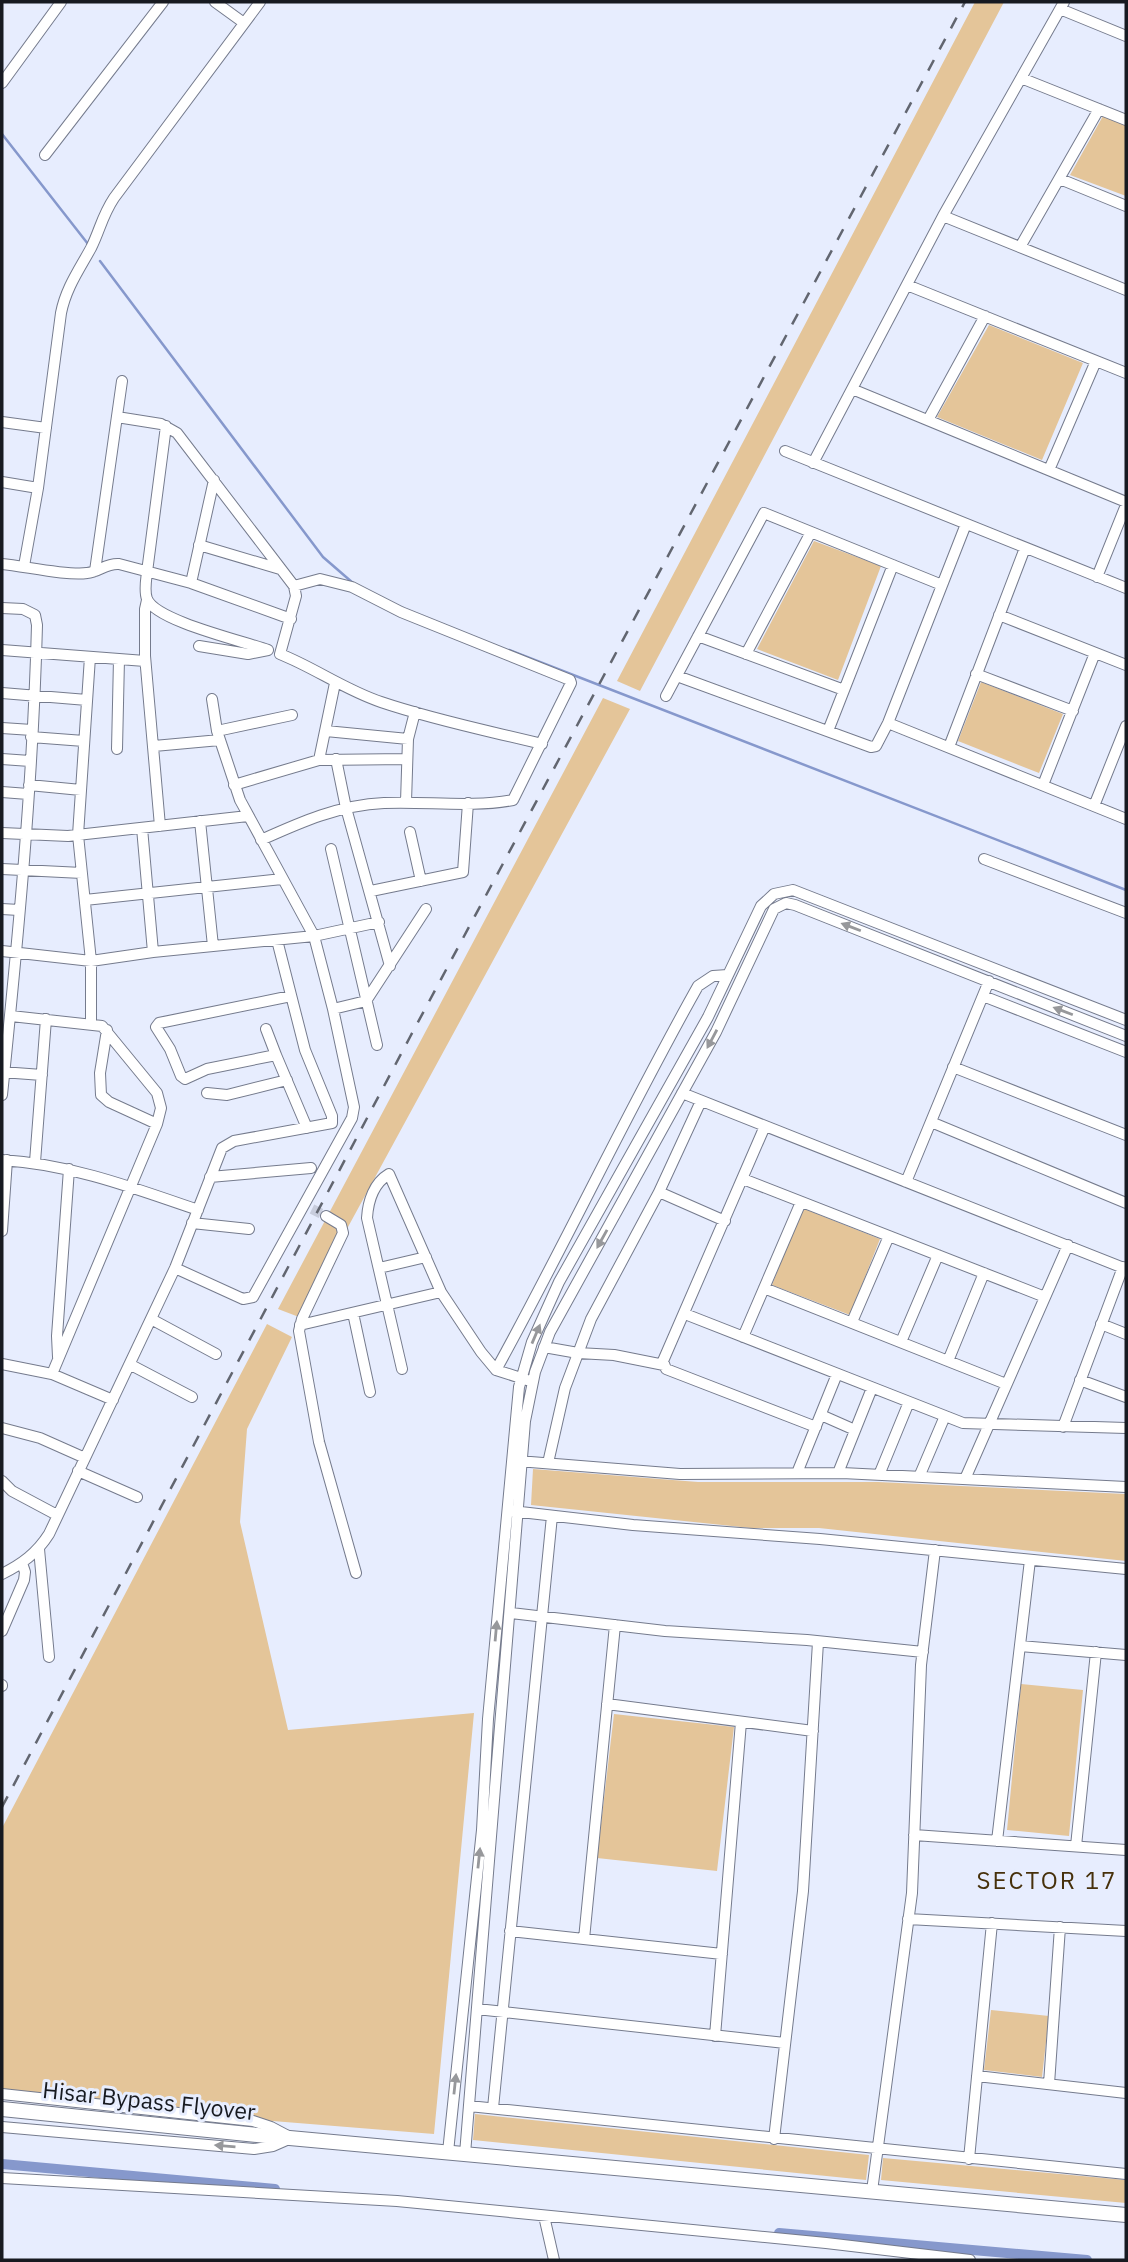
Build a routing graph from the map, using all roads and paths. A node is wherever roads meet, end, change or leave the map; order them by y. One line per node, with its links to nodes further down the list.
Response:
1 (61, 2): 9 (street)
2 (163, 2): 12 (street)
3 (215, 2): 6 (street)
4 (260, 2): 6 (street)
5 (1062, 6): 7 (street); 8 (street)
6 (244, 23): 28 (street)
7 (1126, 36)
8 (1021, 78): 10 (street); 15 (street)
9 (2, 83)
10 (1100, 109): 11 (street); 13 (street)
11 (1126, 120)
12 (45, 155)
13 (1060, 178): 14 (street); 16 (street)
14 (1126, 206)
15 (943, 216): 16 (street); 17 (street)
16 (1020, 247): 18 (street)
17 (907, 285): 19 (street); 23 (street)
18 (1126, 289)
19 (985, 316): 20 (street); 25 (street)
20 (1096, 361): 21 (street); 31 (street)
21 (1126, 373)
22 (122, 380): 24 (street)
23 (852, 388): 25 (street); 30 (street)
24 (117, 416): 27 (street); 44 (street)
25 (928, 420): 31 (street)
26 (2, 422): 28 (street)
27 (166, 426): 32 (street); 45 (street)
28 (46, 428): 34 (street)
29 (785, 451): 30 (street)
30 (813, 463): 36 (street)
31 (1049, 470): 35 (street)
32 (214, 480): 38 (street); 43 (street)
33 (2, 482): 34 (street)
34 (38, 488): 42 (street)
35 (1126, 504): 46 (street)
36 (966, 524): 39 (street); 48 (street)
37 (811, 532): 41 (street); 55 (street); 60 (street)
38 (199, 545): 43 (street); 47 (street)
39 (1025, 548): 46 (street); 53 (street)
40 (2, 564): 42 (street)
41 (893, 565): 48 (street); 68 (street)
42 (24, 566): 44 (street)
43 (280, 569): 49 (street)
44 (95, 571): 45 (street)
45 (147, 572): 47 (street); 51 (street)
46 (1097, 576): 50 (street)
47 (191, 583): 54 (street)
48 (942, 585): 77 (street)
49 (294, 586): 54 (street); 86 (street)
50 (1126, 588)
51 (148, 600): 56 (street); 63 (street)
52 (2, 608): 58 (street)
53 (999, 615): 59 (street); 65 (street)
54 (291, 619): 67 (street)
55 (698, 636): 60 (street); 66 (street)
56 (199, 646)
57 (2, 650): 58 (street)
58 (36, 652): 61 (street); 70 (street)
59 (1095, 653): 64 (street); 74 (street)
60 (746, 654): 68 (street)
61 (90, 657): 62 (street); 73 (street)
62 (119, 659): 63 (street); 89 (street)
63 (145, 661): 87 (street)
64 (1126, 665)
65 (976, 674): 74 (street); 88 (street)
66 (677, 676): 71 (street); 81 (street)
67 (335, 683): 75 (street); 80 (street)
68 (844, 690): 81 (street)
69 (2, 693): 70 (street)
70 (34, 696): 73 (street); 82 (street)
71 (666, 696)
72 (212, 699): 83 (street)
73 (87, 700): 85 (street)
74 (1073, 711): 98 (street)
75 (415, 712): 84 (street); 86 (street)
76 (292, 715): 83 (street)
77 (888, 723): 81 (street); 88 (street)
78 (1126, 726): 90 (street)
79 (2, 728): 82 (street)
80 (326, 731): 84 (street); 94 (street)
81 (828, 731)
82 (32, 734): 85 (street); 96 (street)
83 (219, 735): 87 (street); 97 (street)
84 (408, 739): 93 (street)
85 (84, 741): 100 (street)
86 (542, 744): 103 (street)
87 (154, 746): 109 (street)
88 (949, 747): 98 (street)
89 (117, 749)
90 (1115, 755): 95 (street); 104 (street)
91 (2, 759): 96 (street)
92 (336, 759): 93 (street); 94 (street); 105 (street)
93 (407, 759): 102 (street)
94 (319, 760): 97 (street)
95 (1126, 760)
96 (30, 761): 99 (street)
97 (234, 785): 106 (street)
98 (1043, 785): 104 (street)
99 (29, 790): 100 (street); 101 (street); 113 (street)
100 (81, 790): 114 (street)
101 (2, 792)
102 (406, 802): 103 (street); 105 (street)
103 (468, 803): 122 (street)
104 (1094, 806): 107 (street)
105 (346, 808): 115 (street); 124 (street)
106 (248, 816): 108 (street); 115 (street)
107 (1126, 819)
108 (200, 821): 109 (street); 123 (street)
109 (160, 826): 110 (street)
110 (142, 828): 114 (street); 125 (street)
111 (410, 832): 122 (street)
112 (2, 833): 113 (street)
113 (26, 834): 114 (street); 119 (street)
114 (78, 835): 120 (street)
115 (261, 840): 121 (street)
116 (331, 849): 134 (street)
117 (984, 859): 132 (street)
118 (2, 869): 119 (street)
119 (23, 871): 120 (street); 131 (street)
120 (82, 873): 127 (street)
121 (282, 879): 123 (street); 135 (street)
122 (421, 881): 124 (street)
123 (208, 887): 125 (street); 137 (street)
124 (371, 891): 133 (street)
125 (147, 893): 127 (street); 139 (street)
126 (774, 894): 128 (street); 143 (street); 152 (street)
127 (85, 900): 141 (street)
128 (779, 905): 144 (street, one-way to 128); 166 (street, one-way to 166)
129 (2, 909): 131 (street)
130 (426, 909): 142 (street)
131 (19, 910): 140 (street)
132 (1126, 914)
133 (379, 922): 134 (street); 142 (street)
134 (349, 928): 135 (street); 148 (street)
135 (314, 936): 136 (street); 149 (street)
136 (277, 940): 137 (street); 146 (street)
137 (213, 946): 139 (street)
138 (2, 951): 140 (street)
139 (153, 952): 141 (street)
140 (16, 953): 141 (street); 145 (street)
141 (91, 961): 153 (street)
142 (390, 966): 148 (street)
143 (728, 975): 193 (street); 194 (street)
144 (989, 981): 147 (street); 157 (street, one-way to 144)
145 (7, 991): 150 (street)
146 (291, 996): 160 (street); 172 (street)
147 (983, 996): 159 (street); 161 (street)
148 (366, 1001): 149 (street); 158 (street)
149 (333, 1009): 197 (street)
150 (11, 1016): 151 (street); 155 (street)
151 (46, 1019): 153 (street); 163 (street)
152 (1126, 1020)
153 (91, 1024): 156 (street)
154 (266, 1029): 160 (street)
155 (6, 1030): 162 (street)
156 (107, 1030): 170 (street); 170 (street)
157 (1126, 1036)
158 (377, 1045)
159 (1126, 1052)
160 (276, 1055): 164 (street)
161 (953, 1067): 169 (street); 173 (street)
162 (3, 1072): 163 (street); 167 (street)
163 (43, 1075): 175 (street)
164 (287, 1080): 165 (street); 172 (street)
165 (207, 1093)
166 (682, 1093): 168 (street); 214 (street, one-way to 214)
167 (2, 1095)
168 (701, 1101): 171 (street); 182 (street)
169 (931, 1122): 180 (street); 183 (street)
170 (158, 1124): 181 (street)
171 (765, 1126): 179 (street); 180 (street)
172 (307, 1128): 178 (street)
173 (1126, 1135)
174 (4, 1160): 175 (street); 190 (street)
175 (35, 1162): 177 (street)
176 (311, 1168): 178 (street)
177 (69, 1169): 181 (street); 217 (street)
178 (210, 1177): 185 (street)
179 (743, 1179): 184 (street); 187 (street)
180 (906, 1182): 192 (street)
181 (131, 1187): 185 (street); 217 (street)
182 (659, 1192): 187 (street); 215 (street)
183 (1125, 1198)
184 (801, 1202): 191 (street); 201 (street)
185 (198, 1210): 188 (street)
186 (326, 1216): 210 (street)
187 (725, 1221): 206 (street)
188 (192, 1223): 189 (street); 197 (street)
189 (249, 1229)
190 (2, 1231)
191 (890, 1236): 195 (street); 208 (street)
192 (1068, 1245): 199 (street); 203 (street)
193 (562, 1248): 194 (street); 223 (street)
194 (576, 1252): 226 (street, one-way to 194)
195 (938, 1255): 200 (street); 213 (street)
196 (426, 1257): 198 (street); 198 (street); 202 (street)
197 (175, 1268): 207 (street)
198 (379, 1268): 204 (street)
199 (1125, 1268): 209 (street)
200 (984, 1273): 203 (street); 218 (street)
201 (764, 1288): 208 (street); 212 (street)
202 (441, 1292): 204 (street); 223 (street)
203 (1045, 1297): 229 (street)
204 (388, 1305): 205 (street); 222 (street)
205 (353, 1313): 210 (street); 231 (street)
206 (685, 1314): 212 (street); 221 (street)
207 (151, 1319): 216 (street); 220 (street)
208 (852, 1322): 213 (street)
209 (1101, 1324): 211 (street); 227 (street)
210 (300, 1325): 263 (street)
211 (1126, 1334)
212 (743, 1337): 225 (street)
213 (901, 1342): 218 (street)
214 (544, 1347): 215 (street); 228 (street)
215 (578, 1353): 221 (street); 245 (street)
216 (216, 1354)
217 (59, 1360): 224 (street)
218 (948, 1361): 229 (street)
219 (2, 1364): 224 (street)
220 (131, 1365): 232 (street); 234 (street)
221 (664, 1365): 237 (street)
222 (402, 1369)
223 (496, 1370): 226 (street)
224 (52, 1374): 234 (street)
225 (837, 1374): 230 (street); 237 (street)
226 (522, 1378): 228 (street); 244 (street)
227 (1080, 1380): 233 (street); 239 (street)
228 (533, 1381): 244 (street)
229 (1006, 1384): 238 (street)
230 (872, 1388): 235 (street); 242 (street)
231 (370, 1392)
232 (192, 1397)
233 (1126, 1397)
234 (113, 1400): 243 (street)
235 (909, 1402): 236 (street); 249 (street)
236 (945, 1416): 238 (street); 250 (street)
237 (818, 1421): 242 (street); 248 (street)
238 (988, 1425): 239 (street); 251 (street)
239 (1063, 1427): 241 (street)
240 (2, 1428): 243 (street)
241 (1126, 1428)
242 (855, 1430): 247 (street)
243 (85, 1458): 246 (street)
244 (517, 1461): 245 (street); 255 (street)
245 (548, 1463): 248 (street)
246 (78, 1471): 254 (street); 256 (street)
247 (838, 1473): 248 (street); 249 (street)
248 (797, 1474)
249 (879, 1475): 250 (street)
250 (919, 1477): 251 (street)
251 (965, 1479): 253 (street)
252 (2, 1480): 256 (street)
253 (1126, 1487)
254 (137, 1497)
255 (513, 1511): 257 (street); 265 (street); 304 (street, one-way to 255)
256 (57, 1515): 258 (street)
257 (552, 1516): 259 (street); 266 (street)
258 (39, 1549): 261 (street); 274 (street)
259 (934, 1550): 260 (street); 271 (street)
260 (1030, 1560): 262 (street); 270 (street)
261 (22, 1563): 264 (street); 268 (street)
262 (1126, 1569)
263 (356, 1573)
264 (2, 1574)
265 (511, 1613): 266 (street); 289 (street)
266 (542, 1616): 267 (street); 285 (street)
267 (615, 1625): 269 (street); 275 (street)
268 (2, 1631)
269 (818, 1642): 271 (street); 277 (street)
270 (1020, 1646): 272 (street); 279 (street)
271 (923, 1652): 278 (street)
272 (1096, 1652): 273 (street); 280 (street)
273 (1126, 1655)
274 (49, 1657)
275 (607, 1704): 276 (street); 287 (street)
276 (741, 1722): 277 (street); 288 (street)
277 (813, 1731): 292 (street)
278 (914, 1835): 279 (street); 282 (street)
279 (997, 1841): 280 (street)
280 (1076, 1846): 281 (street)
281 (1126, 1850)
282 (908, 1919): 283 (street); 303 (street)
283 (992, 1923): 284 (street); 293 (street)
284 (1060, 1927): 286 (street); 294 (street)
285 (510, 1931): 287 (street); 290 (street)
286 (1126, 1931)
287 (584, 1939): 288 (street)
288 (722, 1954): 291 (street)
289 (477, 2009): 290 (street); 297 (street)
290 (502, 2012): 291 (street); 298 (street)
291 (715, 2036): 292 (street)
292 (785, 2043): 302 (street)
293 (977, 2076): 294 (street); 306 (street)
294 (1049, 2084): 295 (street)
295 (1126, 2093)
296 (2, 2094): 301 (street)
297 (469, 2106): 298 (street); 305 (street)
298 (493, 2108): 302 (street)
299 (2, 2109): 301 (main road, Hisar Bypass Flyover)
300 (2, 2127): 301 (street, one-way to 300)
301 (292, 2138): 304 (main road, Hisar Bypass Flyover)
302 (774, 2139): 303 (street)
303 (878, 2150): 306 (street); 309 (street)
304 (448, 2152): 305 (main road, Hisar Bypass Flyover)
305 (465, 2154): 309 (main road, Hisar Bypass Flyover)
306 (969, 2159): 307 (street)
307 (1126, 2174)
308 (2, 2178): 311 (street)
309 (872, 2191): 310 (main road, Hisar Bypass Flyover)
310 (1126, 2215)
311 (544, 2216): 312 (street); 313 (street)
312 (554, 2260)
313 (970, 2260)

